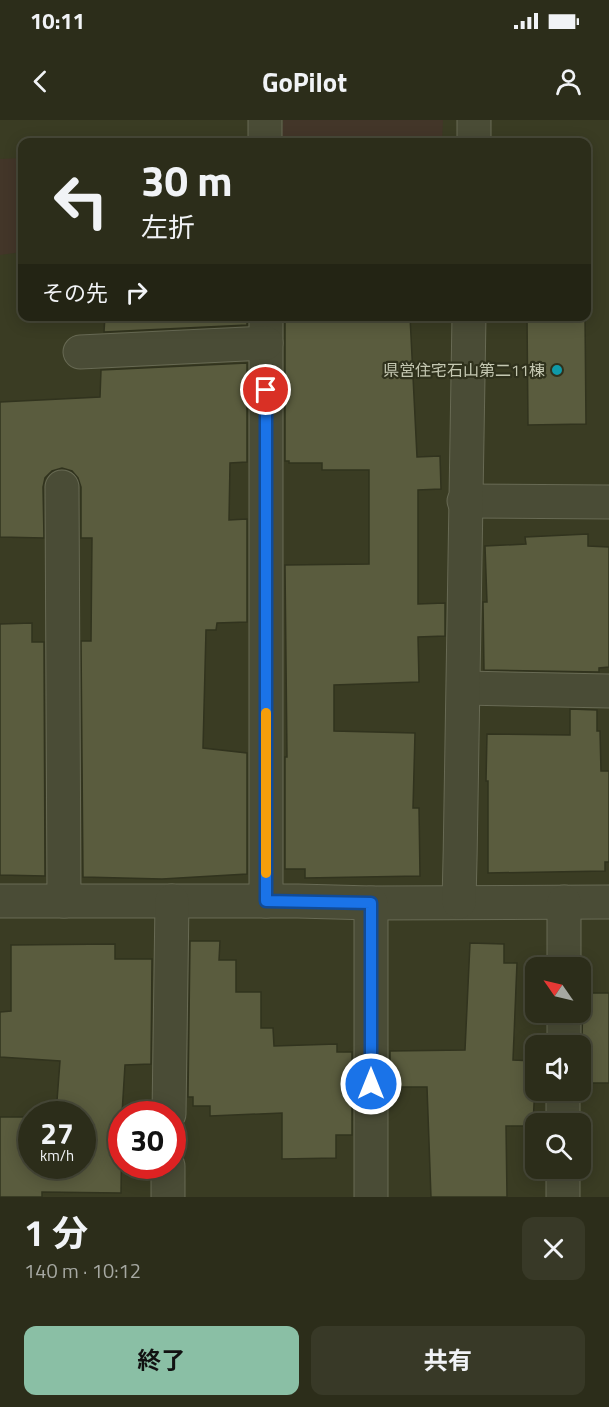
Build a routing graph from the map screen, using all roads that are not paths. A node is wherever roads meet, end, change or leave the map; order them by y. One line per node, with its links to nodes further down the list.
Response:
1 (265, 120): 3 (street)
2 (474, 120): 4 (street)
3 (265, 138)
4 (474, 138)
5 (469, 321): 9 (street)
6 (266, 330): 7 (street); 16 (street)
7 (80, 352)
8 (62, 487): 14 (street)
9 (464, 501): 10 (street); 11 (street)
10 (609, 502)
11 (464, 688): 12 (street); 17 (street)
12 (609, 691)
13 (0, 901): 14 (street)
14 (64, 901): 15 (street)
15 (172, 901): 16 (street); 22 (street)
16 (266, 901): 20 (street)
17 (459, 902): 18 (street); 20 (street)
18 (564, 902): 19 (street); 21 (street)
19 (609, 902)
20 (371, 903): 26 (street)
21 (564, 957)
22 (169, 1101)
23 (168, 1179): 25 (street)
24 (563, 1179): 27 (street)
25 (168, 1197)
26 (371, 1197)
27 (563, 1197)

